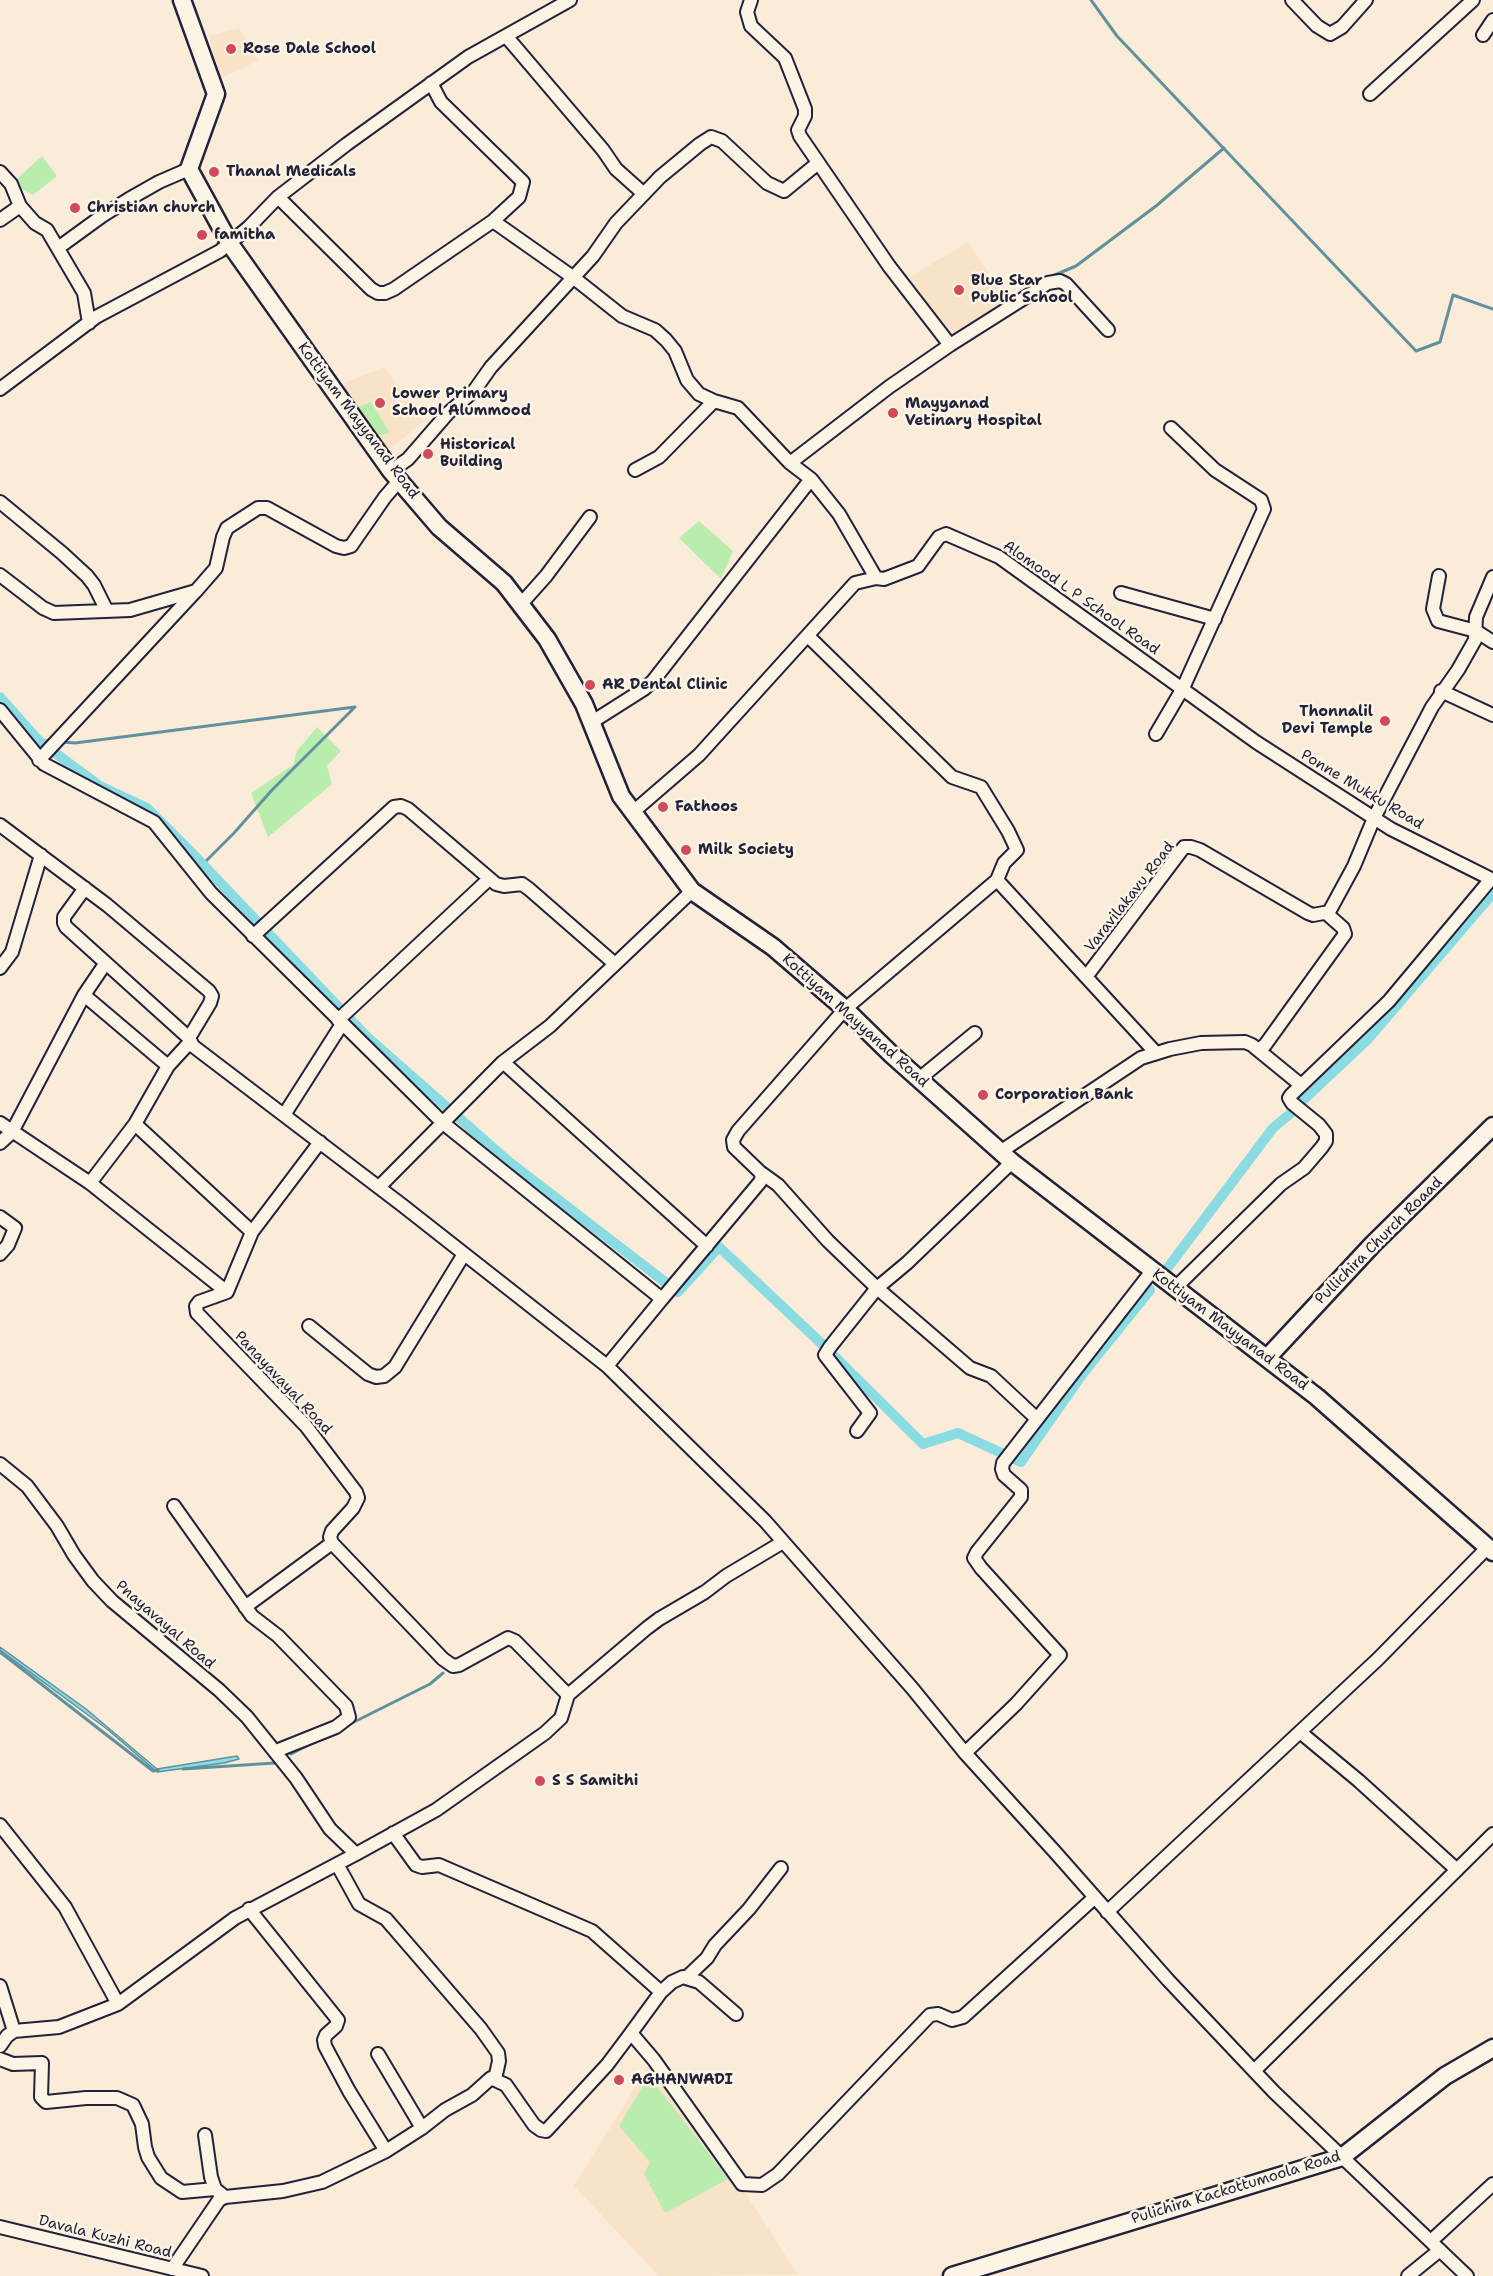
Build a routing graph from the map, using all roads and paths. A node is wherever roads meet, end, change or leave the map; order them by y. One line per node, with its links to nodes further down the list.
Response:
1 (182, 0): 13 (main road)
2 (570, 0): 9 (street)
3 (751, 0): 12 (street)
4 (1292, 0): 5 (street)
5 (1366, 0)
6 (1473, 0): 11 (street)
7 (1493, 20): 8 (street)
8 (1483, 35)
9 (506, 36): 10 (street); 15 (street)
10 (431, 83): 16 (street); 19 (street)
11 (1370, 94)
12 (818, 163): 15 (street); 25 (street)
13 (189, 169): 20 (main road, Kottiyam Mayyanad Road); 21 (street)
14 (0, 172): 17 (street)
15 (644, 194): 22 (street)
16 (278, 197): 19 (street); 20 (street)
17 (20, 206): 18 (street); 21 (street)
18 (0, 220)
19 (493, 221): 22 (street)
20 (230, 244): 23 (street); 31 (main road, Kottiyam Mayyanad Road)
21 (58, 248): 23 (street)
22 (574, 278): 27 (street); 31 (street)
23 (89, 323): 26 (street)
24 (1108, 330): 25 (street)
25 (950, 345): 29 (street)
26 (0, 389)
27 (714, 401): 29 (street); 30 (street)
28 (1171, 428): 43 (street)
29 (790, 463): 32 (street)
30 (635, 470)
31 (395, 476): 39 (street); 41 (main road, Kottiyam Mayyanad Road)
32 (811, 479): 38 (street); 51 (street)
33 (0, 502): 42 (street)
34 (591, 518): 41 (street)
35 (0, 575): 42 (street)
36 (1439, 576): 44 (street)
37 (1493, 577): 44 (street)
38 (876, 578): 45 (street, Alomood L P School Road); 47 (street, Alomood L P School Road)
39 (196, 591): 42 (street); 54 (street)
40 (1121, 593): 43 (street)
41 (521, 604): 51 (main road, Kottiyam Mayyanad Road)
42 (107, 611)
43 (1215, 619): 47 (street)
44 (1476, 631): 46 (street); 48 (street)
45 (808, 636): 55 (street, Alomood L P School Road); 60 (street)
46 (1493, 642)
47 (1184, 688): 53 (street); 56 (street, Ponne Mukku Road)
48 (1442, 691): 50 (street); 56 (street)
49 (4, 715): 52 (street); 54 (street)
50 (1493, 715)
51 (592, 722): 55 (main road, Kottiyam Mayyanad Road)
52 (0, 731)
53 (1156, 734)
54 (39, 760): 65 (street)
55 (633, 812): 63 (main road, Kottiyam Mayyanad Road)
56 (1374, 818): 61 (street, Ponne Mukku Road); 64 (street)
57 (0, 825): 58 (street)
58 (41, 855): 62 (street); 68 (street)
59 (489, 879): 65 (street); 67 (street); 72 (street)
60 (997, 880): 69 (street); 71 (street)
61 (1492, 880): 80 (street)
62 (86, 888): 66 (street); 74 (street)
63 (692, 891): 67 (street); 71 (main road, Kottiyam Mayyanad Road)
64 (1328, 912): 69 (street, Varavilakavu Road); 75 (street)
65 (253, 936): 72 (street)
66 (105, 964): 70 (street); 74 (street)
67 (615, 964): 77 (street)
68 (0, 968)
69 (1086, 977): 76 (street)
70 (84, 995): 78 (street); 86 (street)
71 (845, 1009): 79 (main road, Kottiyam Mayyanad Road); 90 (street)
72 (340, 1022): 81 (street); 82 (street)
73 (975, 1033): 79 (street)
74 (189, 1040): 78 (street); 81 (street)
75 (1258, 1050): 76 (street); 80 (street)
76 (1156, 1053): 89 (street)
77 (503, 1062): 82 (street); 95 (street)
78 (168, 1066): 84 (street)
79 (920, 1079): 89 (main road, Kottiyam Mayyanad Road)
80 (1301, 1085): 100 (street)
81 (284, 1115): 87 (street)
82 (443, 1123): 92 (street); 102 (street)
83 (0, 1124): 86 (street)
84 (135, 1124): 91 (street); 94 (street)
85 (1493, 1126): 104 (main road, Pullichira Church Roaad)
86 (12, 1132): 88 (street); 91 (street)
87 (320, 1142): 92 (street); 94 (street)
88 (0, 1143)
89 (1006, 1157): 98 (main road, Kottiyam Mayyanad Road); 99 (street)
90 (760, 1173): 95 (street); 99 (street)
91 (90, 1183): 101 (street)
92 (379, 1187): 97 (street)
93 (0, 1217): 96 (street)
94 (252, 1232): 101 (street)
95 (707, 1246): 102 (street)
96 (0, 1254)
97 (465, 1254): 103 (street); 105 (street)
98 (1152, 1271): 100 (main road, Kottiyam Mayyanad Road); 106 (street)
99 (877, 1288): 106 (street); 107 (street)
100 (1174, 1289): 104 (main road, Kottiyam Mayyanad Road)
101 (227, 1292): 111 (street, Panayavayal Road)
102 (662, 1299): 105 (street)
103 (309, 1326)
104 (1267, 1358): 112 (main road, Kottiyam Mayyanad Road)
105 (607, 1366): 110 (street)
106 (1037, 1419): 117 (street)
107 (857, 1431)
108 (1, 1468): 116 (street, Pnayavayal Road)
109 (174, 1506): 113 (street)
110 (783, 1542): 114 (street); 117 (street)
111 (332, 1543): 113 (street); 114 (street)
112 (1490, 1549): 115 (street)
113 (245, 1607): 116 (street)
114 (568, 1695): 119 (street)
115 (1300, 1732): 124 (street); 127 (street)
116 (276, 1751): 121 (street, Pnayavayal Road)
117 (965, 1753): 125 (street)
118 (0, 1825): 131 (street)
119 (393, 1833): 121 (street); 130 (street)
120 (1493, 1834): 124 (street)
121 (356, 1854): 122 (street)
122 (337, 1864): 126 (street); 140 (street)
123 (781, 1868): 128 (street)
124 (1457, 1870): 139 (street)
125 (1094, 1898): 127 (street); 134 (street)
126 (249, 1909): 131 (street); 143 (street)
127 (1107, 1912): 139 (street)
128 (687, 1977): 130 (street); 132 (street)
129 (0, 1986): 133 (street)
130 (661, 1992): 134 (street)
131 (118, 2004): 133 (street)
132 (736, 2014)
133 (14, 2031): 135 (street)
134 (631, 2032): 140 (street)
135 (0, 2046)
136 (1493, 2048): 144 (main road, Pulichira Kackottumoola Road)
137 (378, 2054): 141 (street)
138 (0, 2059): 146 (street)
139 (1254, 2071): 144 (street)
140 (495, 2079): 141 (street)
141 (422, 2128): 143 (street)
142 (205, 2135): 146 (street)
143 (386, 2151): 146 (street)
144 (1342, 2157): 148 (street); 152 (main road, Pulichira Kackottumoola Road)
145 (1493, 2184): 148 (street)
146 (220, 2193): 150 (street)
147 (0, 2227): 150 (street, Davala Kuzhi Road)
148 (1431, 2241): 149 (street)
149 (1440, 2250): 153 (street); 154 (street)
150 (172, 2269): 151 (street, Davala Kuzhi Road)
151 (202, 2276)
152 (952, 2276)
153 (1408, 2276)
154 (1467, 2276)

